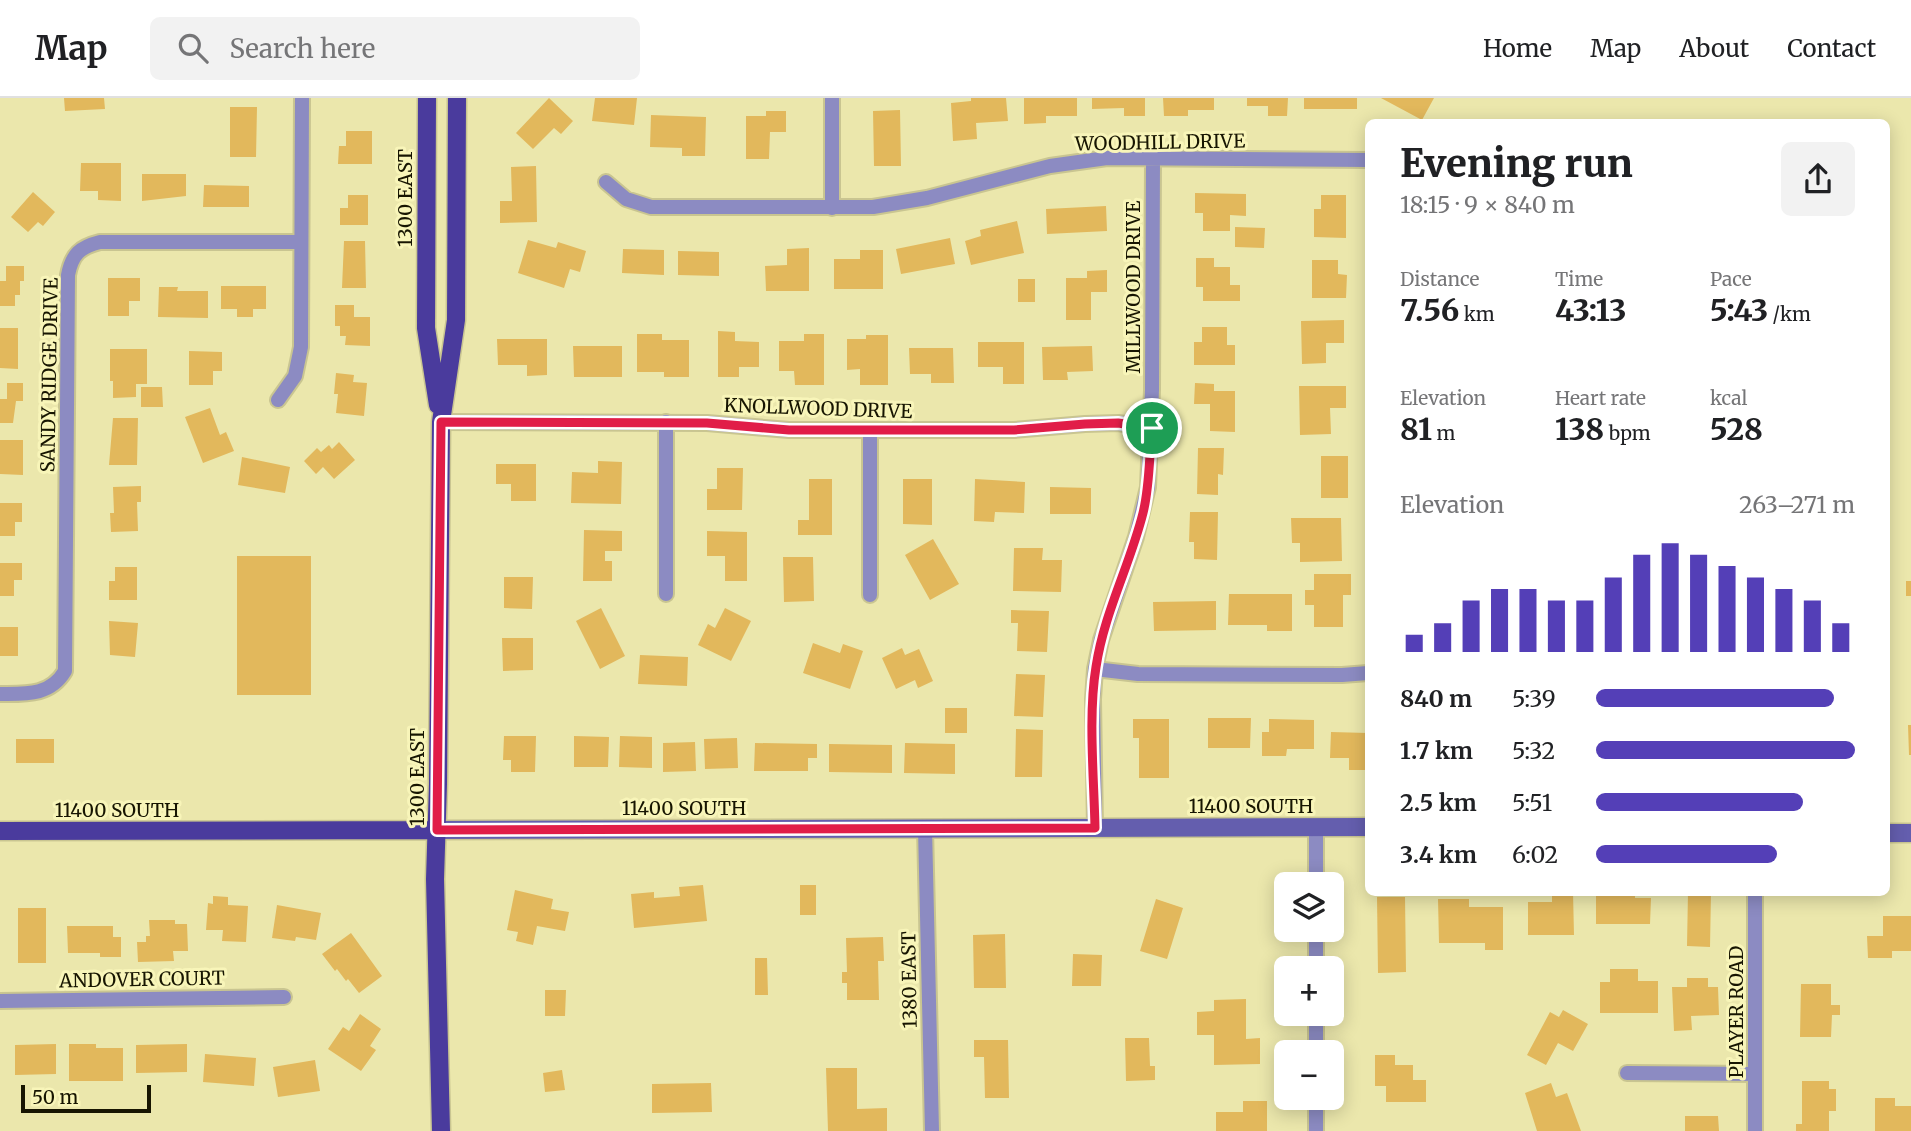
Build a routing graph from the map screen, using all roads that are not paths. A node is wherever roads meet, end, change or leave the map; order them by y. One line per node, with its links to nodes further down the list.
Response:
1 (302, 98): 9 (street)
2 (427, 98): 11 (main road, 1300 EAST)
3 (457, 98): 11 (main road, 1300 EAST)
4 (832, 98): 8 (street)
5 (1153, 159): 6 (street, WOODHILL DRIVE); 8 (street, WOODHILL DRIVE); 13 (street, MILLWOOD DRIVE)
6 (1365, 160)
7 (606, 182): 8 (street, WOODHILL DRIVE)
8 (832, 208)
9 (301, 242): 10 (street); 19 (street, SANDY RIDGE DRIVE)
10 (278, 400)
11 (441, 422): 12 (street, KNOLLWOOD DRIVE); 24 (main road, 1300 EAST)
12 (666, 422): 14 (street, KNOLLWOOD DRIVE); 15 (street)
13 (1152, 428): 14 (street, KNOLLWOOD DRIVE); 17 (street, MILLWOOD DRIVE)
14 (870, 430): 16 (street)
15 (666, 594)
16 (870, 595)
17 (1095, 669): 18 (street); 23 (street, MILLWOOD DRIVE)
18 (1365, 673)
19 (0, 694)
20 (1316, 827): 21 (main road, 11400 SOUTH); 23 (main road, 11400 SOUTH); 28 (street)
21 (1365, 827)
22 (925, 828): 23 (main road, 11400 SOUTH); 24 (main road, 11400 SOUTH); 36 (street, 1380 EAST)
23 (1095, 828)
24 (437, 830): 25 (main road, 11400 SOUTH); 35 (main road, 1300 EAST)
25 (0, 831)
26 (1890, 833): 27 (main road)
27 (1911, 833)
28 (1316, 872)
29 (1755, 896): 33 (street, PLAYER ROAD)
30 (284, 997): 31 (street, ANDOVER COURT)
31 (0, 1001)
32 (1628, 1073): 33 (street)
33 (1755, 1074): 38 (street, PLAYER ROAD)
34 (1316, 1110): 37 (street)
35 (441, 1131)
36 (932, 1131)
37 (1317, 1131)
38 (1755, 1131)

